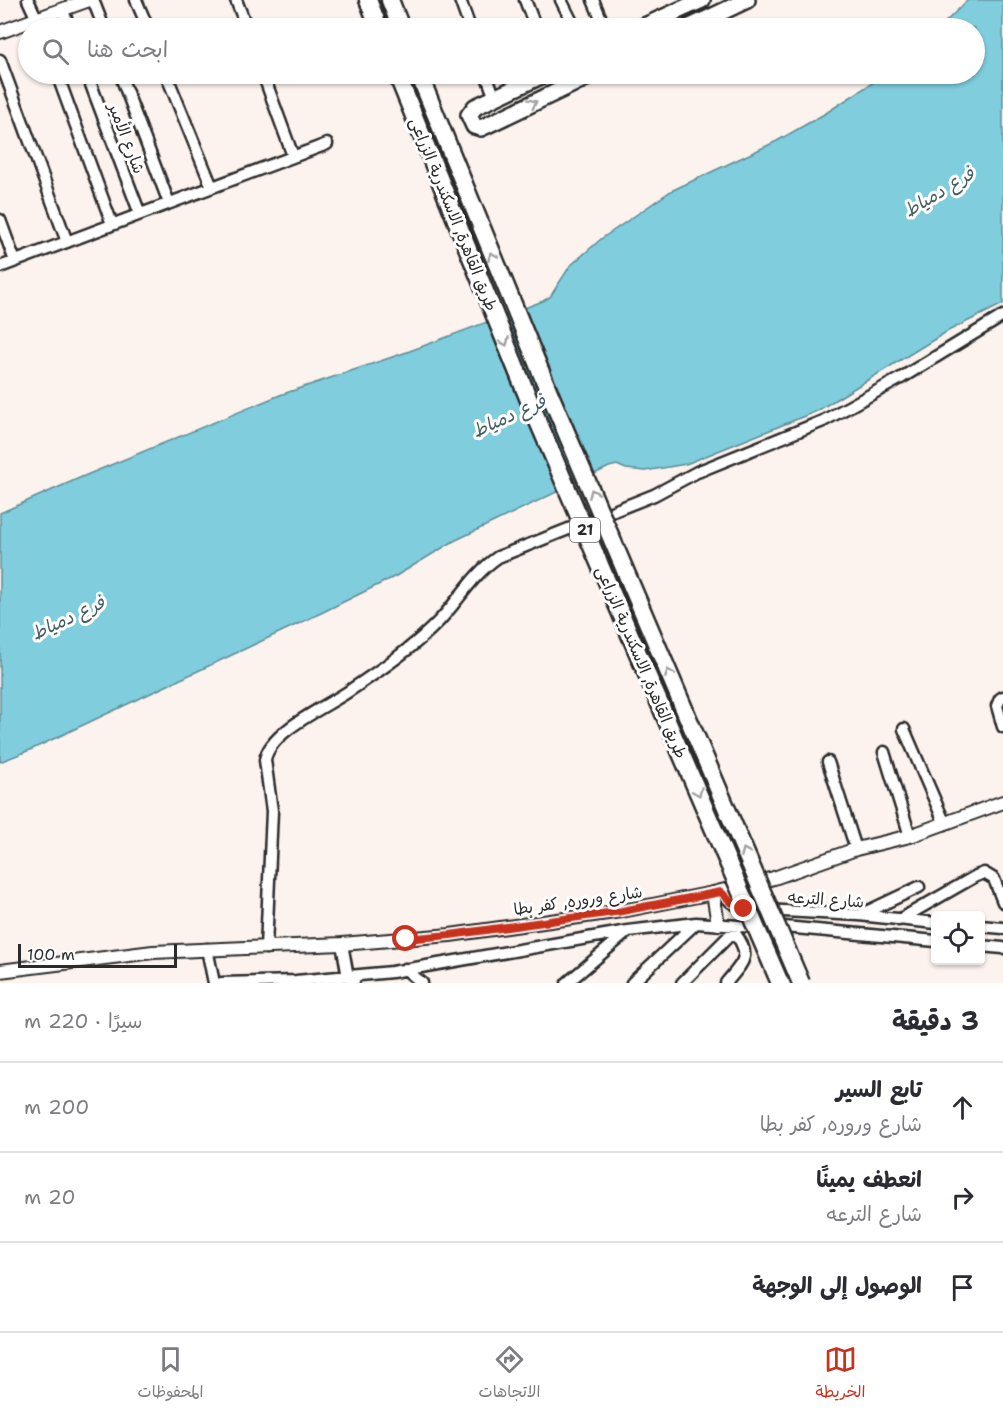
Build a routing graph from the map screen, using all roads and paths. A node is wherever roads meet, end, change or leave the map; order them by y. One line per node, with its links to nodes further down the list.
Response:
1 (28, 0): 15 (street)
2 (88, 0): 14 (street)
3 (93, 0): 18 (street)
4 (136, 0): 19 (street)
5 (236, 0): 20 (street)
6 (368, 0): 21 (highway)
7 (390, 0): 22 (highway)
8 (460, 0): 23 (street)
9 (525, 0): 24 (street)
10 (561, 0): 25 (street)
11 (593, 0): 26 (street)
12 (700, 0): 27 (main road)
13 (747, 0): 28 (main road)
14 (62, 9): 16 (street); 17 (street)
15 (37, 18)
16 (47, 18)
17 (66, 18)
18 (100, 18)
19 (144, 18)
20 (243, 18)
21 (375, 18)
22 (397, 18)
23 (466, 18)
24 (532, 18)
25 (570, 18)
26 (600, 18)
27 (661, 18)
28 (709, 18)
29 (18, 28): 30 (street)
30 (0, 32)
31 (0, 60): 50 (street)
32 (61, 84): 49 (street)
33 (91, 84): 47 (street, شارع الأمير)
34 (124, 84): 46 (street)
35 (170, 84): 45 (street)
36 (267, 84): 44 (street)
37 (401, 84): 94 (highway, طريق القاهرة, الاسكندرية الزراعى / 21, one-way to 94, bridge)
38 (423, 84): 95 (highway, طريق القاهرة, الاسكندرية الزراعى / 21, one-way to 38, bridge)
39 (490, 84): 42 (street)
40 (524, 84): 42 (main road)
41 (573, 84): 42 (main road, one-way to 41)
42 (495, 98)
43 (327, 144): 44 (street)
44 (293, 156): 45 (street)
45 (212, 187): 46 (street)
46 (169, 203): 47 (street)
47 (140, 214): 49 (street)
48 (0, 220): 51 (street)
49 (112, 224): 50 (street)
50 (67, 242): 51 (street)
51 (15, 261): 52 (street)
52 (0, 267)
53 (1003, 316): 79 (street)
54 (1003, 697): 55 (street)
55 (1003, 727)
56 (904, 729): 60 (street)
57 (884, 752): 61 (street)
58 (828, 762): 62 (street)
59 (1003, 802): 60 (street, شارع وروره, كفر بطا)
60 (945, 824): 61 (street, شارع وروره, كفر بطا)
61 (909, 836): 62 (street, شارع وروره, كفر بطا)
62 (856, 849): 65 (street, شارع وروره, كفر بطا)
63 (998, 876): 66 (street); 68 (street)
64 (919, 887): 67 (street)
65 (717, 892): 67 (street, شارع الترعه); 71 (street); 77 (street, شارع وروره, كفر بطا)
66 (1003, 902)
67 (859, 915): 68 (street, شارع الترعه)
68 (899, 920): 70 (street, شارع الترعه)
69 (696, 923): 71 (street, شارع الترعه); 75 (street, شارع الترعه); 91 (street)
70 (931, 923)
71 (718, 924): 74 (street, شارع الترعه)
72 (985, 926): 73 (street)
73 (1003, 928)
74 (737, 929): 76 (street, شارع الترعه); 92 (street); 93 (street)
75 (628, 931): 82 (street, شارع الترعه); 90 (street)
76 (931, 941)
77 (342, 944): 79 (street, شارع وروره, كفر بطا); 84 (street)
78 (985, 946): 80 (street)
79 (266, 948): 81 (street, شارع وروره, كفر بطا)
80 (1003, 948)
81 (207, 949): 83 (street, شارع وروره, كفر بطا); 87 (street)
82 (405, 969): 84 (street, شارع الترعه); 89 (street)
83 (0, 971)
84 (352, 980): 85 (street, شارع الترعه)
85 (333, 981): 86 (street, شارع الترعه)
86 (297, 982): 88 (street, شارع الترعه)
87 (214, 983)
88 (221, 983)
89 (422, 983)
90 (567, 983)
91 (632, 983)
92 (682, 983)
93 (726, 983)
94 (780, 983)
95 (801, 983)

